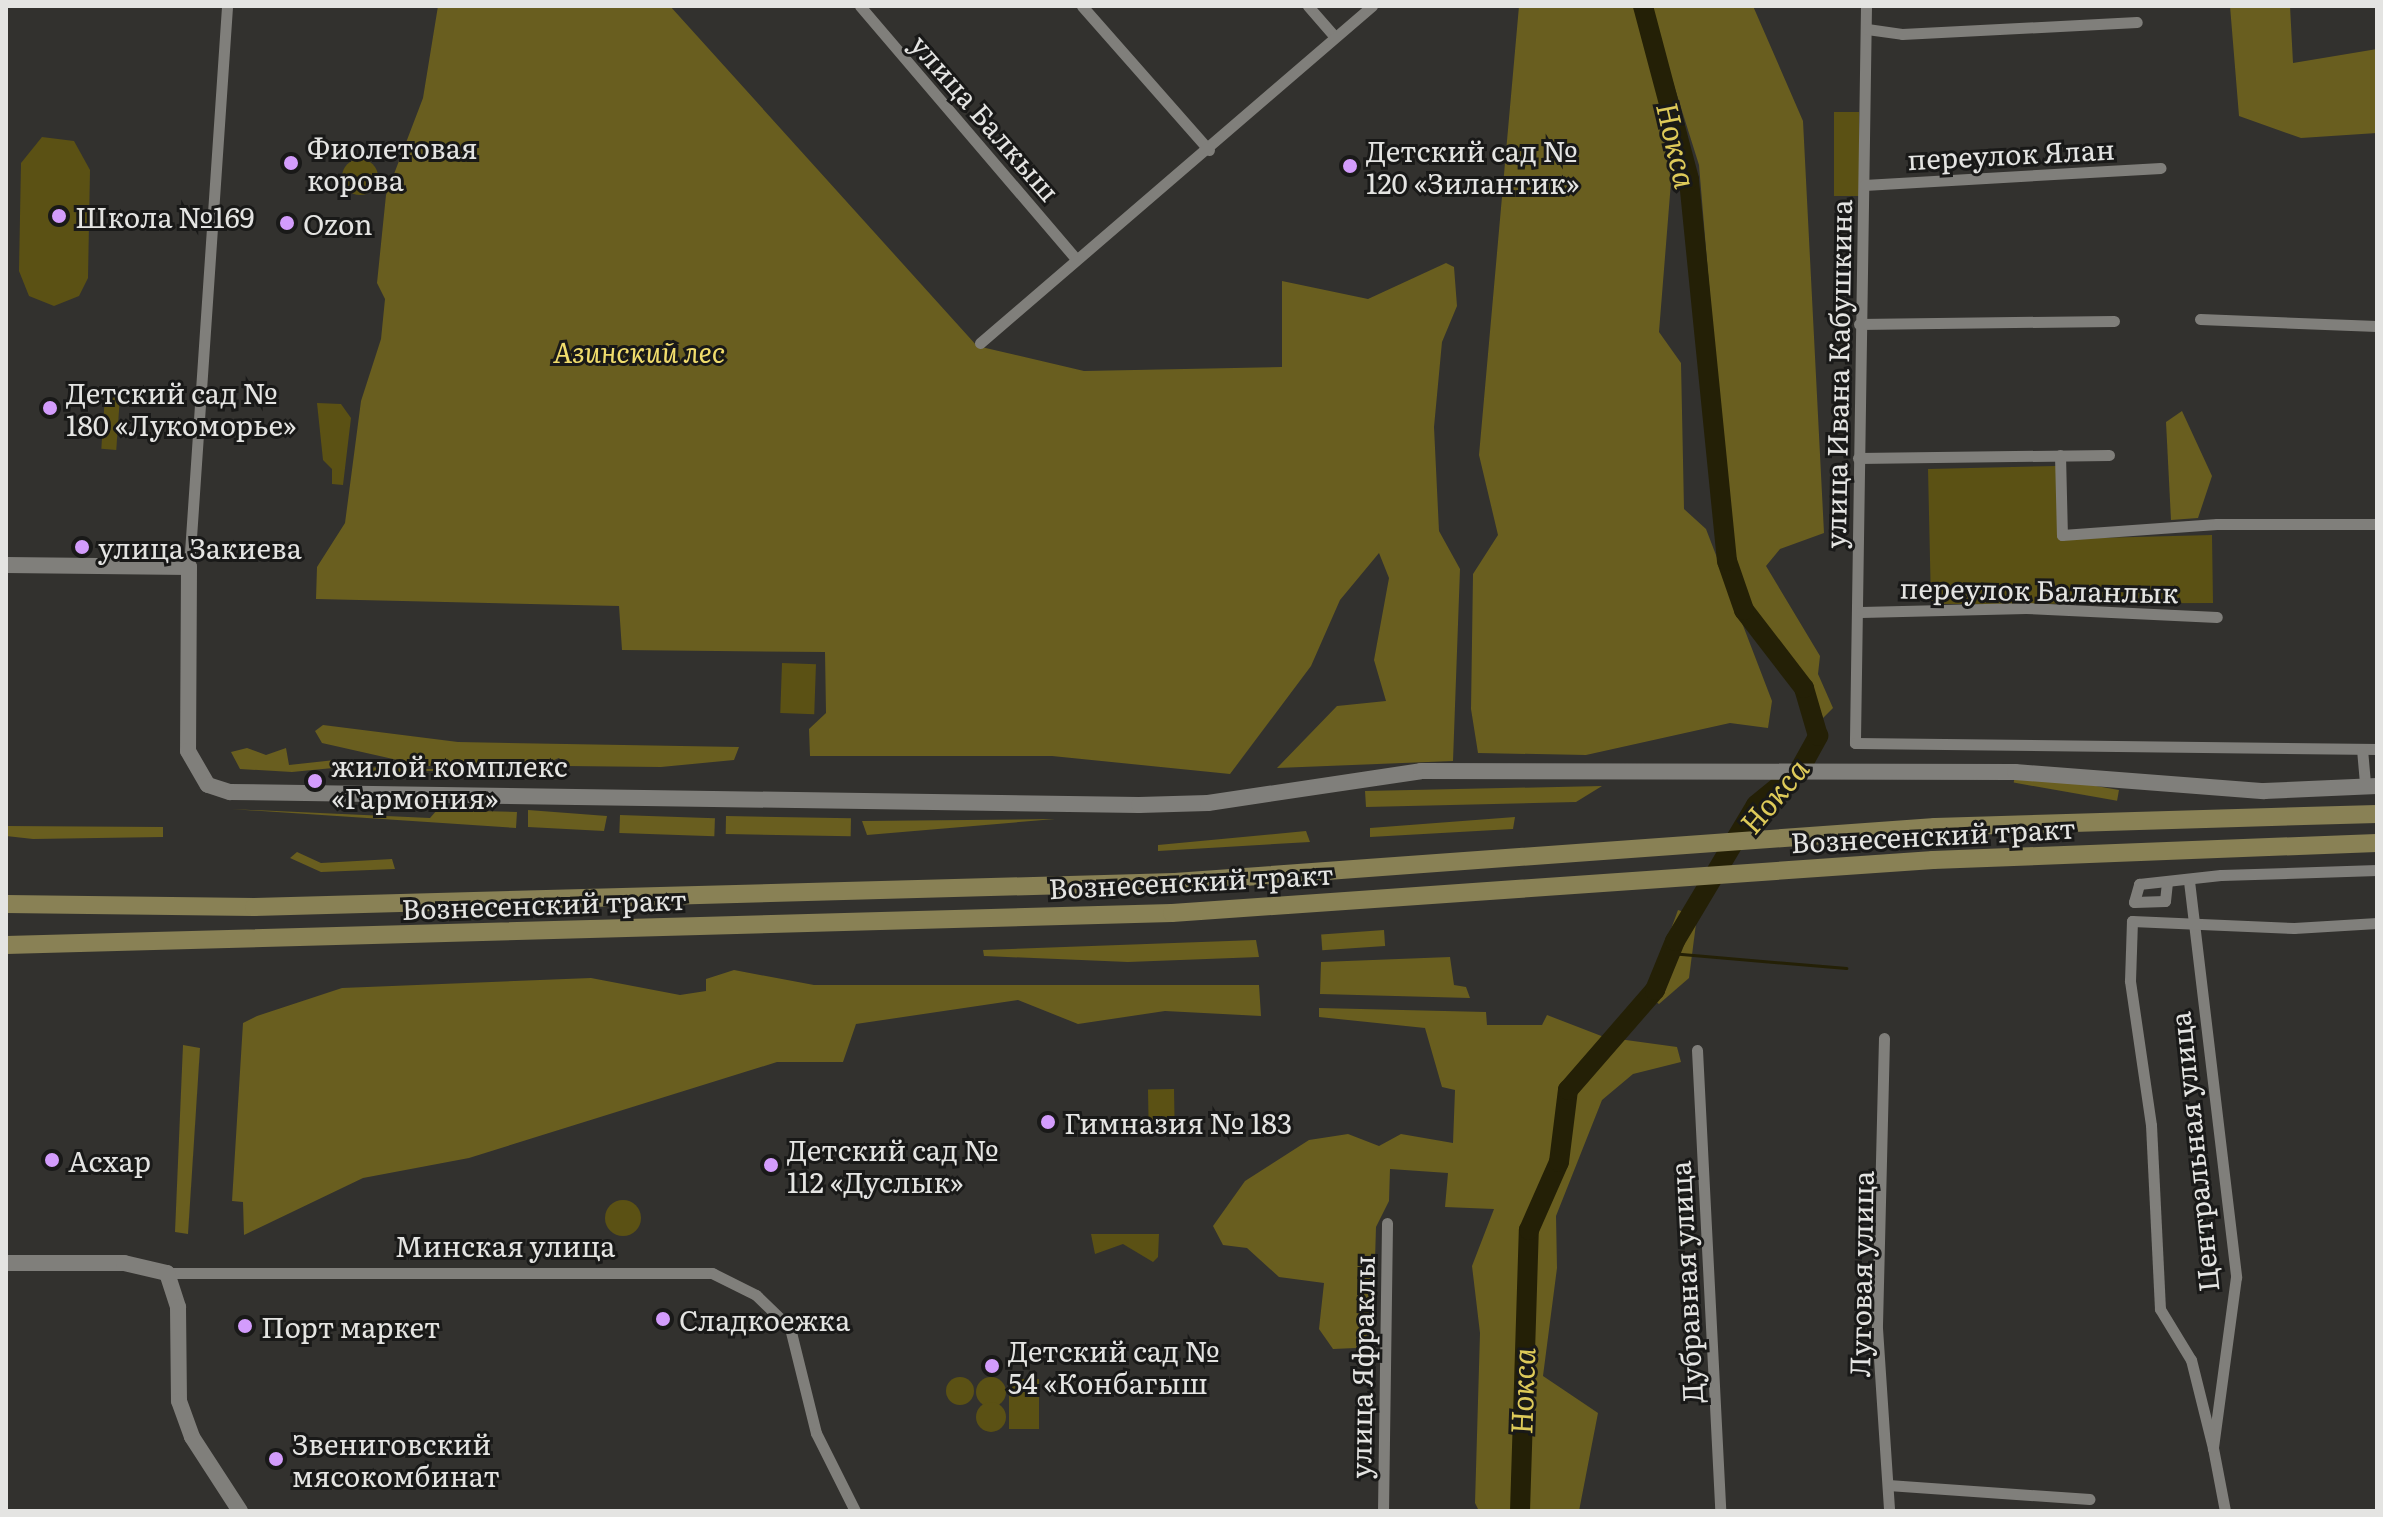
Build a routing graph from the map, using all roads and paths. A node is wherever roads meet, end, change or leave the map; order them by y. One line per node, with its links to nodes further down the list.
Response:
1 (227, 6): 24 (street)
2 (860, 6): 13 (street, улица Балкыш)
3 (1082, 6): 10 (street)
4 (1308, 6): 9 (street)
5 (1372, 6): 9 (street)
6 (1866, 6): 8 (street, улица Ивана Кабушкина)
7 (2137, 22): 8 (street)
8 (1867, 29): 12 (street, улица Ивана Кабушкина)
9 (1334, 36): 10 (street)
10 (1209, 150): 13 (street)
11 (2161, 168): 12 (street, переулок Ялан)
12 (1864, 185): 16 (street, улица Ивана Кабушкина)
13 (1076, 259): 18 (street)
14 (2200, 319): 17 (street)
15 (2114, 321): 16 (street)
16 (1859, 324): 21 (street, улица Ивана Кабушкина)
17 (2377, 326)
18 (980, 343)
19 (2060, 455): 20 (street); 21 (street); 22 (street)
20 (2109, 455)
21 (1858, 458): 25 (street, улица Ивана Кабушкина)
22 (2377, 524)
23 (6, 565): 24 (street)
24 (189, 567): 29 (street)
25 (1861, 612): 26 (street, переулок Баланлык); 27 (street, улица Ивана Кабушкина)
26 (2217, 617)
27 (2362, 749): 28 (street); 29 (street)
28 (2377, 749)
29 (2371, 786)
30 (2377, 814): 35 (main road, Вознесенский тракт)
31 (2377, 843): 38 (main road, Вознесенский тракт)
32 (2377, 870): 33 (street)
33 (2189, 881): 34 (street); 36 (street, Центральная улица)
34 (2167, 882)
35 (6, 904)
36 (2190, 923): 37 (street); 44 (street, Центральная улица); 44 (street)
37 (2377, 923)
38 (6, 945)
39 (1884, 1038): 45 (street, Луговая улица)
40 (1697, 1050): 50 (street, Дубравная улица)
41 (1387, 1223): 49 (street, улица Яфраклы)
42 (6, 1263): 43 (street, Минская улица)
43 (167, 1273): 47 (street); 48 (street, Минская улица)
44 (2213, 1448): 52 (street, Центральная улица)
45 (1888, 1485): 46 (street); 51 (street, Луговая улица)
46 (2090, 1499)
47 (240, 1511)
48 (855, 1511)
49 (1383, 1511)
50 (1720, 1511)
51 (1889, 1511)
52 (2225, 1511)

